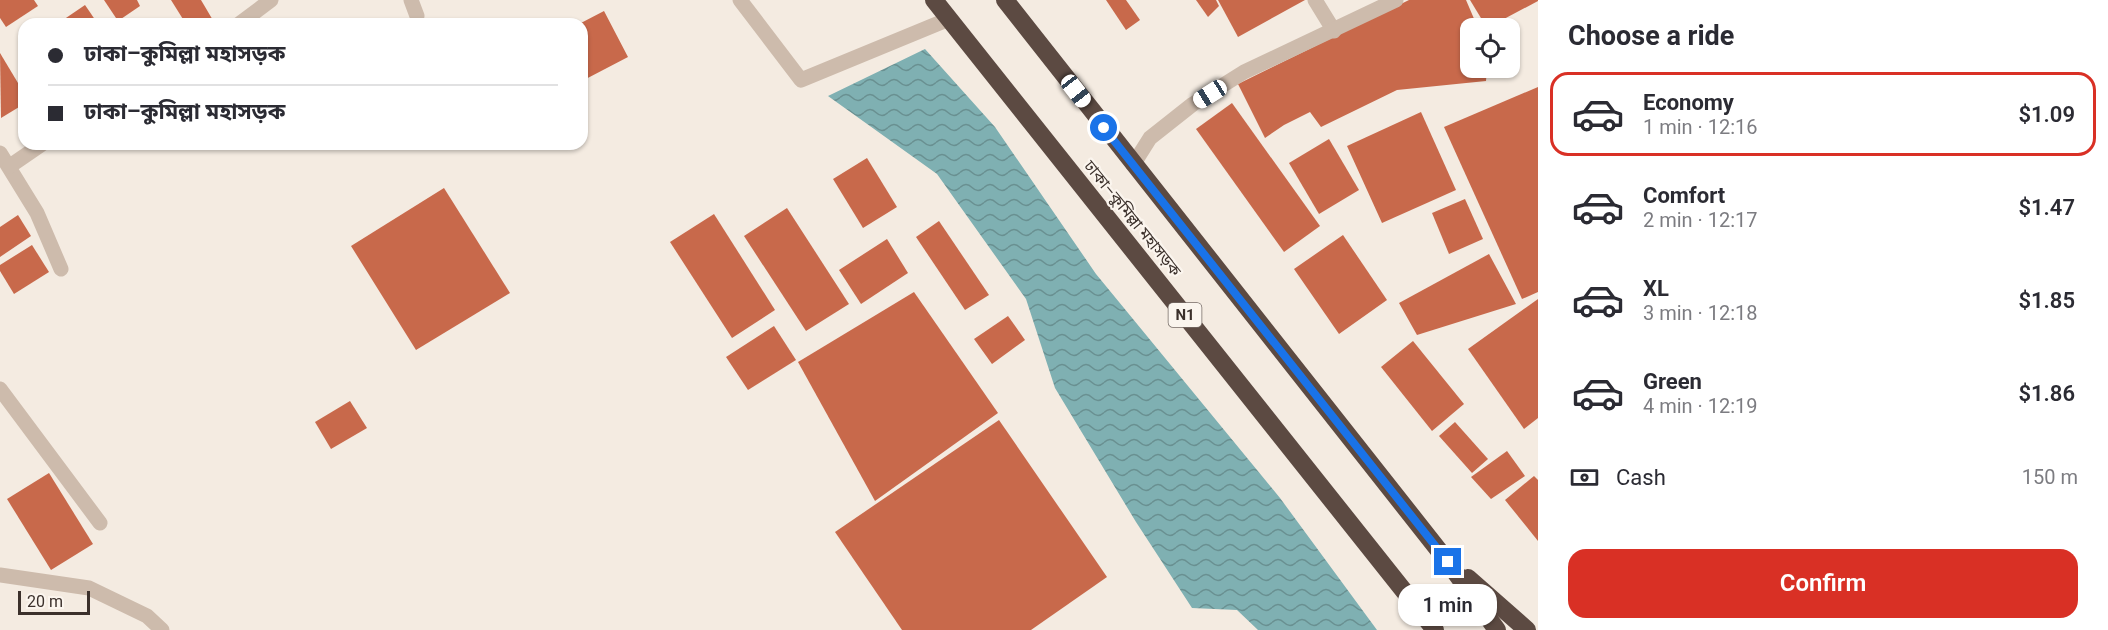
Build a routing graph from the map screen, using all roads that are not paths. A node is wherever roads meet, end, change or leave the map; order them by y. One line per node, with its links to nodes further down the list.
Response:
1 (271, 0): 9 (street)
2 (411, 0): 8 (street)
3 (740, 0): 10 (street)
4 (934, 0): 10 (highway, ঢাকা–কুমিল্লা মহাসড়ক / N1)
5 (1005, 0): 14 (highway, ঢাকা–কুমিল্লা মহাসড়ক)
6 (1315, 0): 11 (street)
7 (1396, 0): 11 (street)
8 (417, 16)
9 (247, 18)
10 (949, 20): 21 (highway, ঢাকা–কুমিল্লা মহাসড়ক / N1)
11 (1334, 31): 14 (street)
12 (33, 150): 15 (street)
13 (0, 153): 15 (street)
14 (1133, 165): 19 (highway, ঢাকা–কুমিল্লা মহাসড়ক)
15 (10, 166): 16 (street)
16 (61, 269)
17 (0, 389): 18 (street)
18 (100, 523)
19 (1448, 562): 25 (highway, ঢাকা–কুমিল্লা মহাসড়ক); 26 (highway)
20 (0, 576): 22 (street)
21 (1416, 606): 23 (highway); 24 (highway, ঢাকা–কুমিল্লা মহাসড়ক / N1)
22 (162, 630)
23 (1430, 630)
24 (1435, 630)
25 (1497, 630)
26 (1527, 630)

